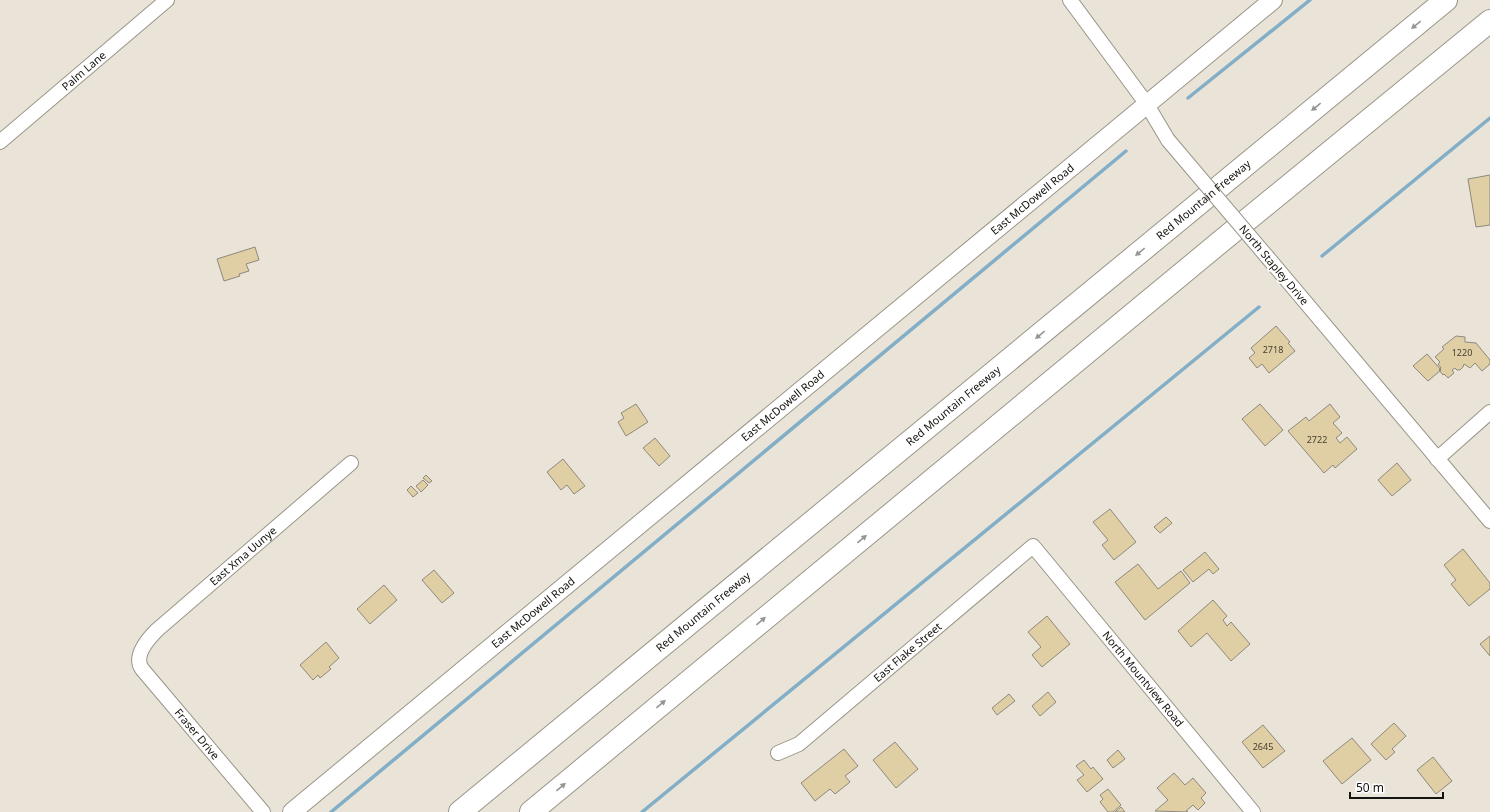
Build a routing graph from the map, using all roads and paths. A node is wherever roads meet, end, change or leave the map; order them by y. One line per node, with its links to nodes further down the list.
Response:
1 (167, 0): 7 (street, Palm Lane)
2 (1070, 0): 6 (street, North Stapley Drive)
3 (1273, 0): 6 (street, East McDowell Road)
4 (1446, 0): 18 (highway, Red Mountain Freeway, one-way to 18)
5 (1490, 21): 19 (highway, one-way to 5)
6 (1146, 104): 9 (street, North Stapley Drive, bridge); 17 (street, East McDowell Road)
7 (0, 142)
8 (1490, 412): 9 (street)
9 (1437, 459): 11 (street, North Stapley Drive)
10 (351, 463): 13 (street, East Xma Uunye)
11 (1490, 521)
12 (1033, 546): 14 (street, East Flake Street); 15 (street, North Mountview Road)
13 (141, 653): 16 (street, Fraser Drive)
14 (778, 753)
15 (1249, 811)
16 (263, 812)
17 (292, 812)
18 (460, 812)
19 (531, 812)

